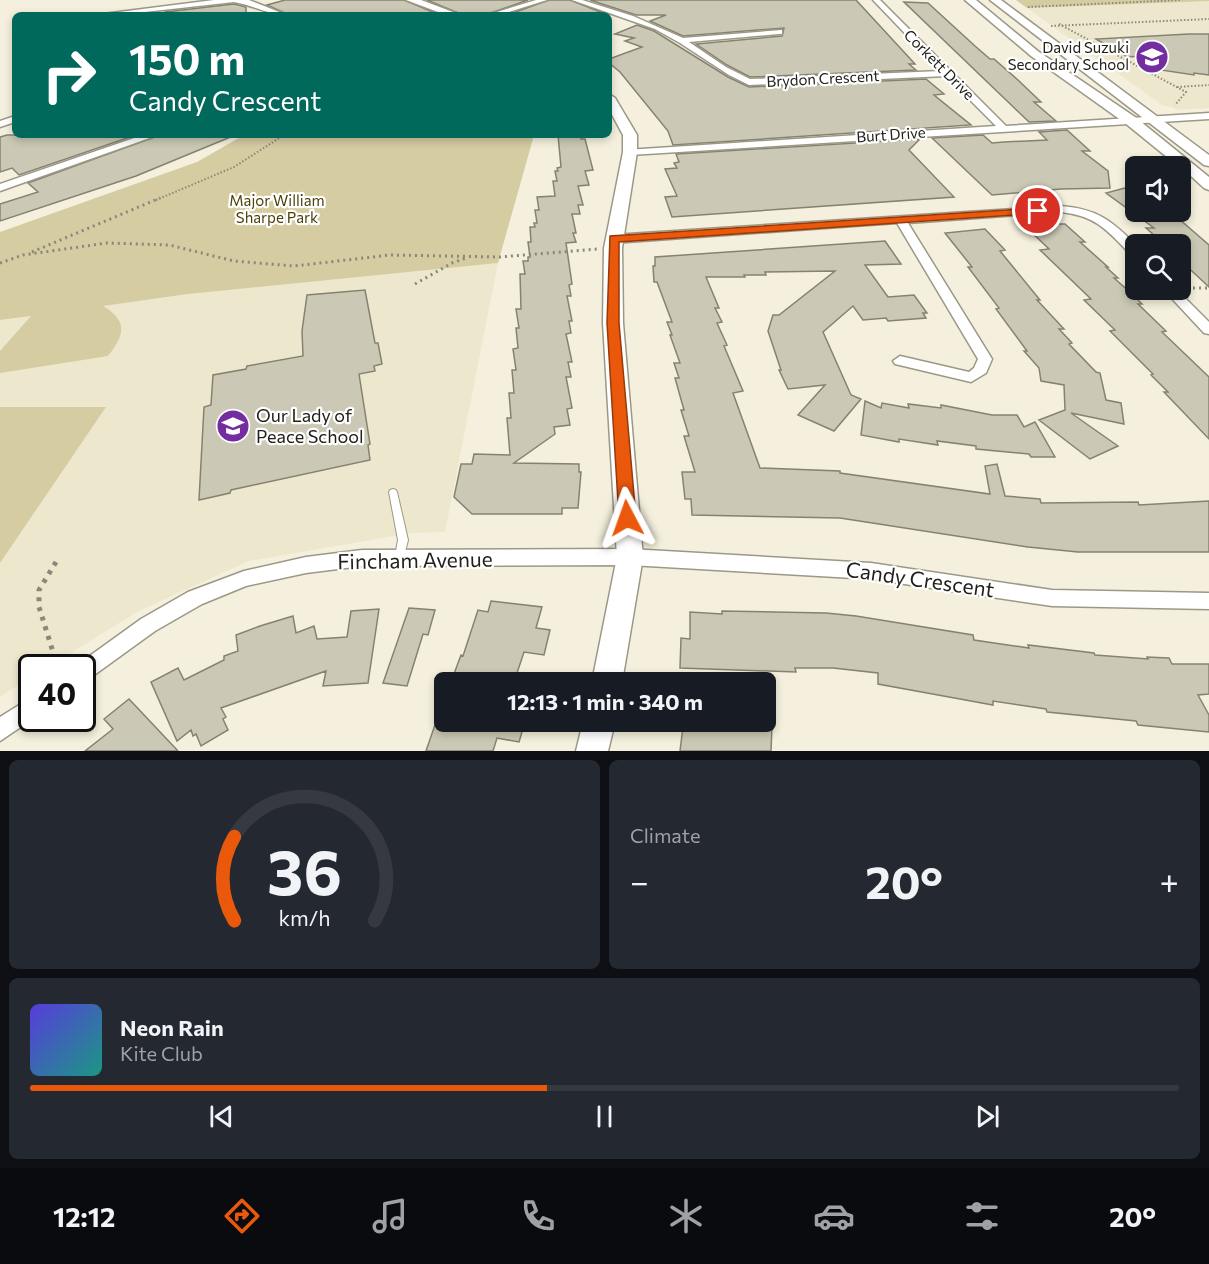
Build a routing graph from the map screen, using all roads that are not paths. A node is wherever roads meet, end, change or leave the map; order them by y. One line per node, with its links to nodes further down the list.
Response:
1 (234, 0): 8 (street); 9 (street)
2 (411, 0): 10 (main road)
3 (544, 0): 11 (street)
4 (575, 0): 13 (street, Brydon Crescent)
5 (876, 0): 14 (street, Corkett Drive)
6 (970, 0): 17 (main road)
7 (995, 0): 18 (main road)
8 (126, 12)
9 (275, 12)
10 (447, 12)
11 (502, 12)
12 (779, 32): 13 (street)
13 (681, 40): 14 (street, Brydon Crescent)
14 (946, 73): 19 (street, Corkett Drive)
15 (612, 103): 21 (main road)
16 (1209, 116): 18 (street, Burt Drive)
17 (1130, 120): 18 (street, Burt Drive); 19 (street, Burt Drive); 23 (main road)
18 (1152, 120): 22 (main road)
19 (1003, 128): 21 (street, Burt Drive)
20 (144, 138): 24 (street)
21 (630, 152): 27 (main road)
22 (1209, 162)
23 (1209, 184)
24 (0, 189)
25 (901, 221): 26 (street); 27 (street); 30 (street)
26 (1125, 242)
27 (613, 243): 32 (main road)
28 (1180, 300): 29 (street)
29 (1209, 330)
30 (900, 361)
31 (393, 492): 33 (lane)
32 (630, 556): 33 (street, Fincham Avenue); 34 (street, Candy Crescent); 36 (main road)
33 (399, 559): 35 (street, Fincham Avenue)
34 (1209, 602)
35 (96, 661)
36 (608, 672)
37 (18, 718): 38 (street)
38 (0, 730)
39 (597, 732): 40 (main road)
40 (592, 751)

